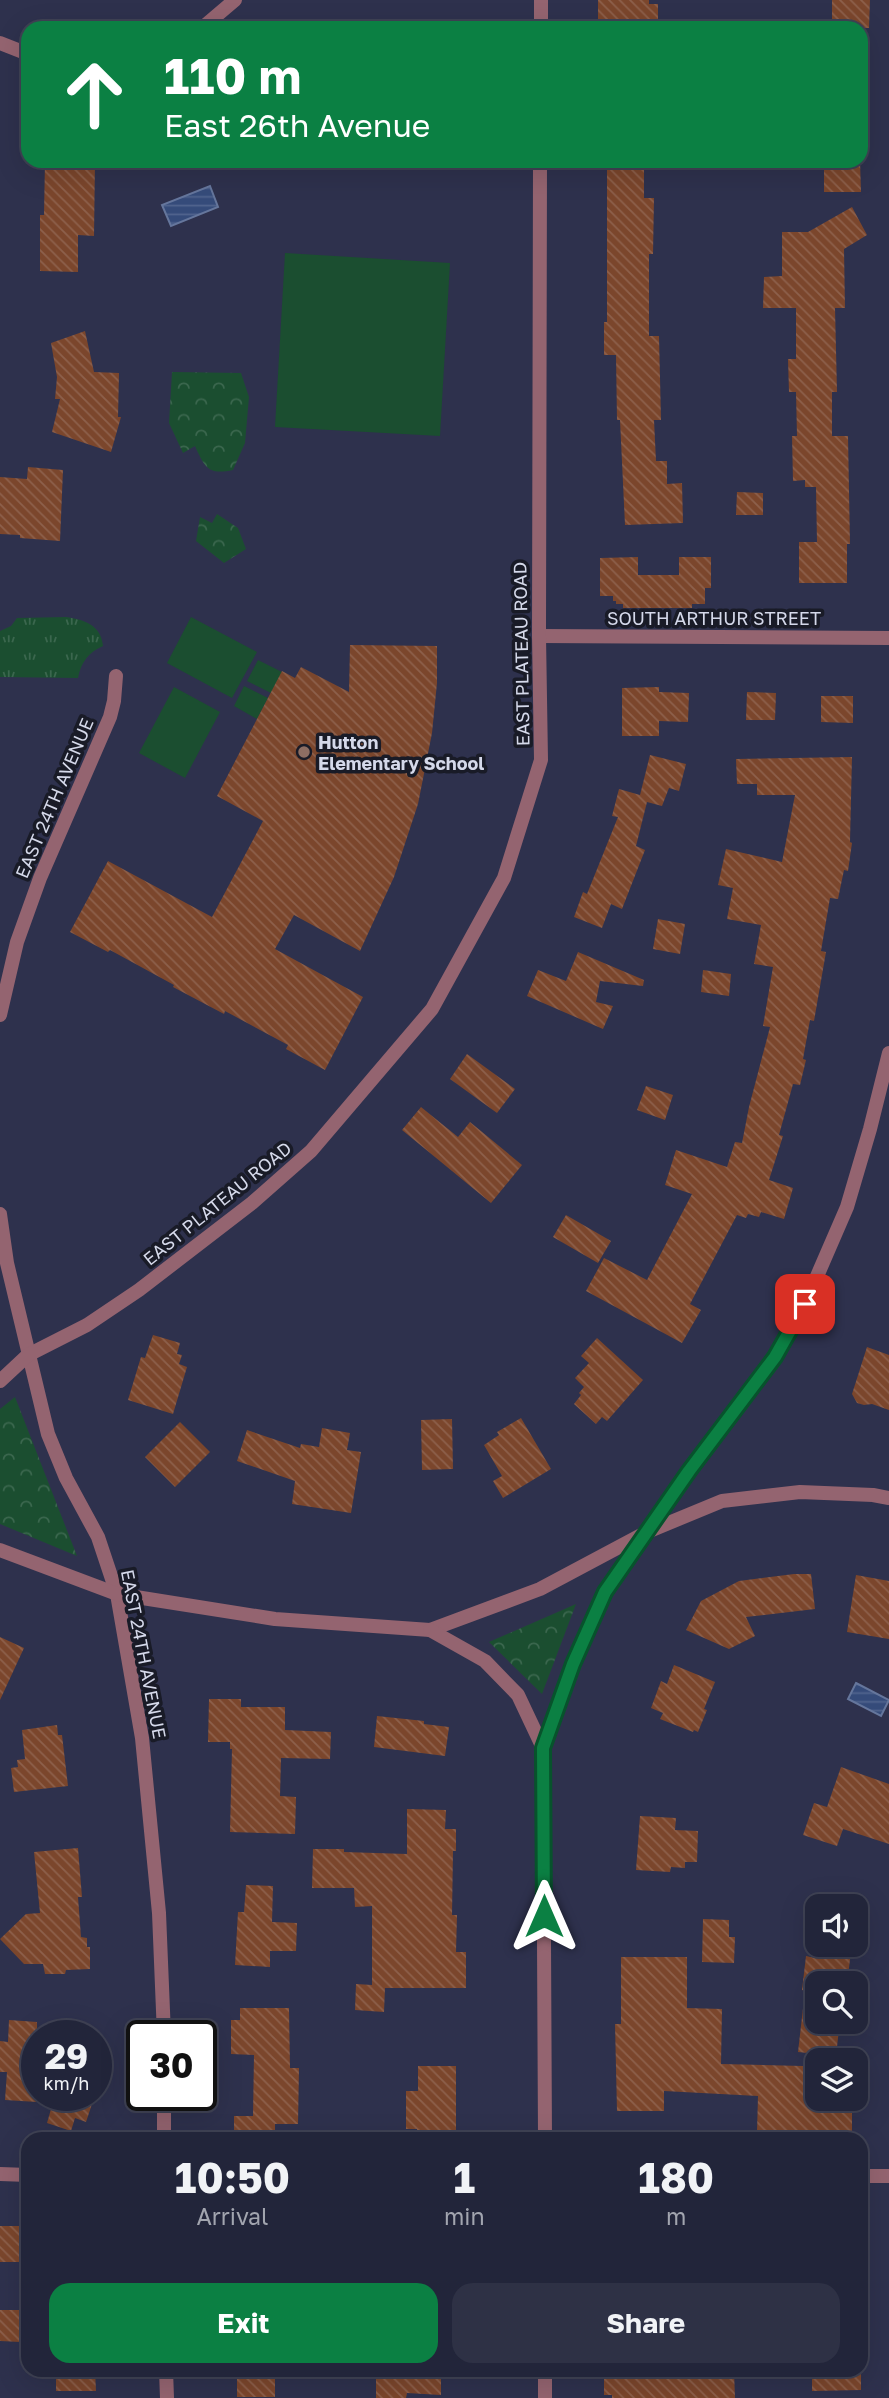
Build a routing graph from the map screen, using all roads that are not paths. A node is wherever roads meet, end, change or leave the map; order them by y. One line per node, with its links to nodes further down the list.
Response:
1 (236, 0): 3 (street)
2 (541, 0): 4 (street)
3 (210, 21)
4 (541, 21)
5 (0, 43): 6 (street)
6 (21, 51)
7 (540, 168): 8 (street, EAST PLATEAU ROAD)
8 (538, 636): 9 (street, SOUTH ARTHUR STREET); 14 (street, EAST PLATEAU ROAD)
9 (889, 638)
10 (116, 677): 11 (street, EAST 24TH AVENUE)
11 (0, 1014)
12 (889, 1053): 17 (street)
13 (0, 1214): 14 (street, EAST 24TH AVENUE)
14 (27, 1355): 15 (street, EAST PLATEAU ROAD); 19 (street, EAST 24TH AVENUE)
15 (0, 1381)
16 (889, 1498): 17 (street)
17 (647, 1532): 20 (street); 21 (street)
18 (0, 1550): 19 (street)
19 (117, 1594): 20 (street); 22 (street, EAST 24TH AVENUE)
20 (430, 1630): 21 (street)
21 (543, 1748): 25 (street)
22 (163, 2020)
23 (164, 2111): 24 (street)
24 (164, 2132)
25 (545, 2132)
26 (0, 2174): 27 (street)
27 (21, 2175)
28 (868, 2176): 29 (street)
29 (889, 2176)
30 (166, 2377): 32 (street)
31 (545, 2377): 33 (street)
32 (167, 2398)
33 (545, 2398)

